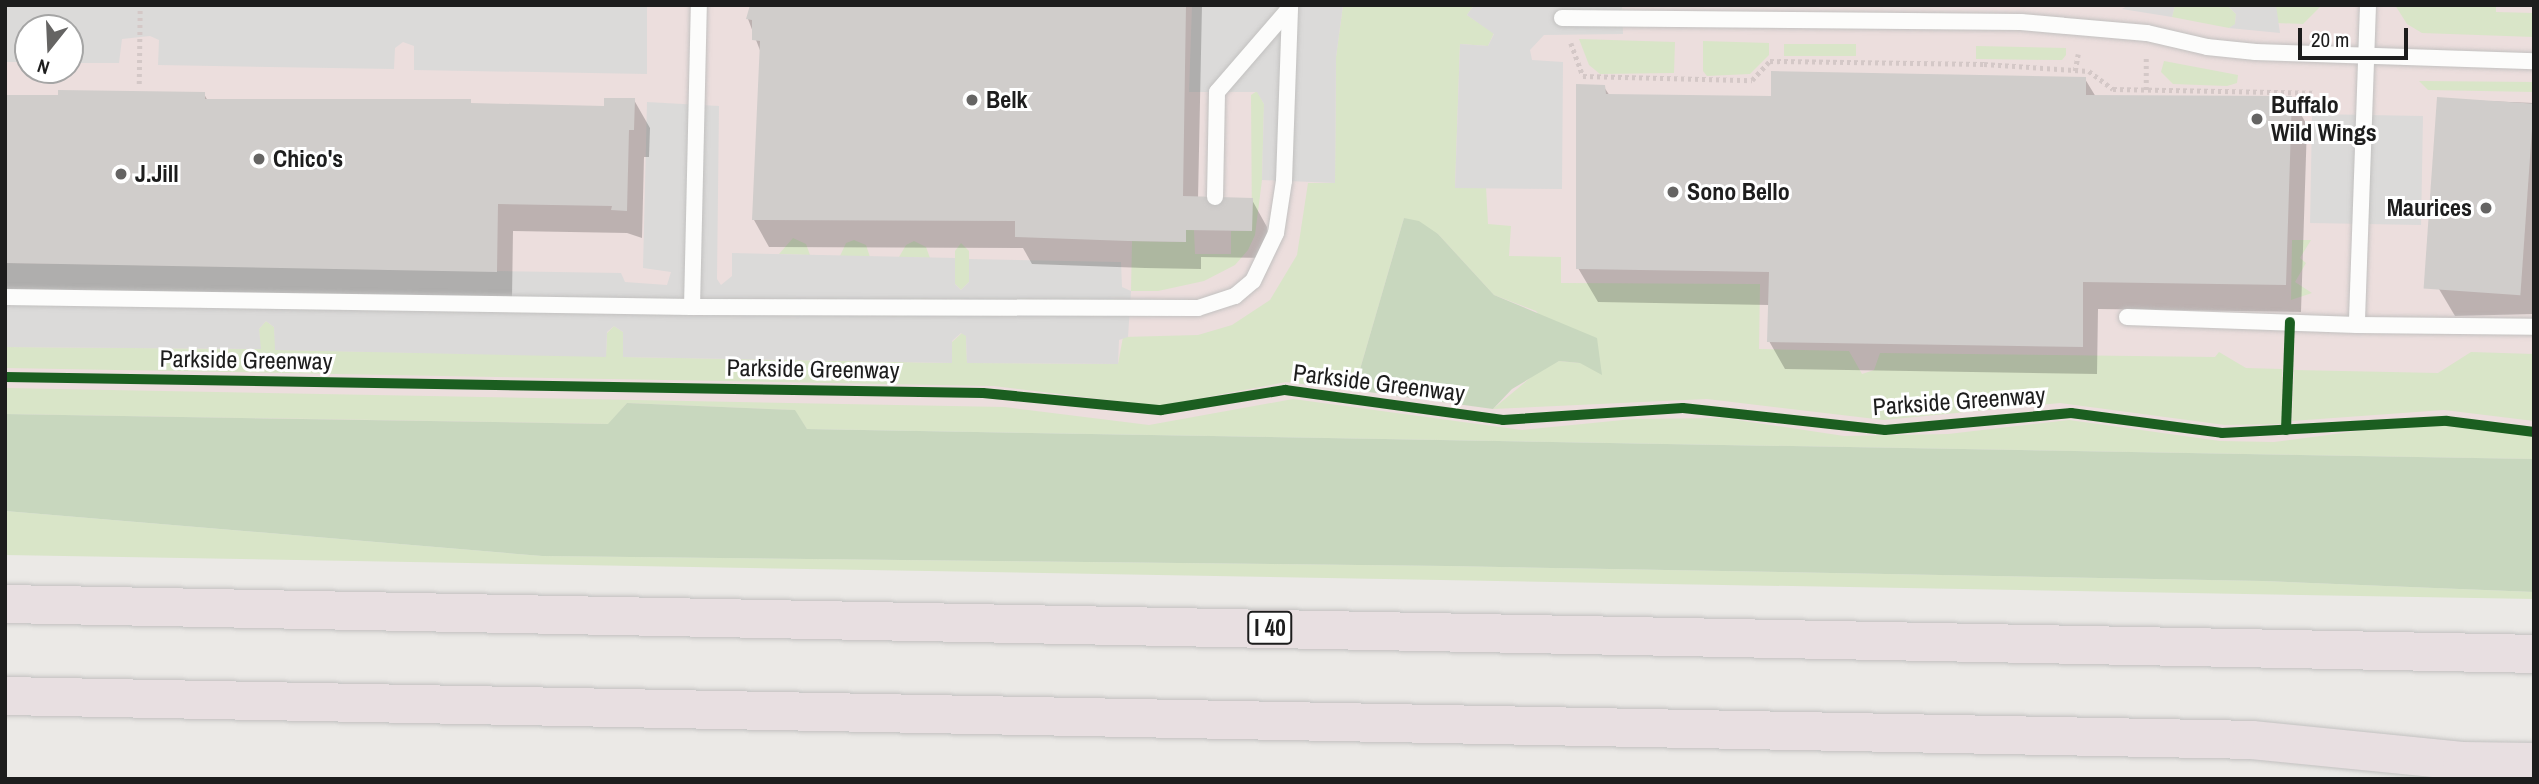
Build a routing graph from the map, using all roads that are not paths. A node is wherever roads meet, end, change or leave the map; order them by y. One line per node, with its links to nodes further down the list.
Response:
1 (699, 5): 9 (lane)
2 (2368, 5): 5 (lane)
3 (1290, 7): 7 (lane); 9 (lane)
4 (1562, 18): 5 (lane)
5 (2367, 54): 6 (lane); 11 (lane)
6 (2534, 61)
7 (1215, 197)
8 (5, 297): 9 (lane)
9 (692, 307)
10 (2127, 317): 11 (lane)
11 (2357, 324): 12 (lane)
12 (2534, 327)
13 (5, 604): 14 (highway, I 40)
14 (2534, 654)
15 (5, 696): 16 (highway)
16 (2534, 762)

